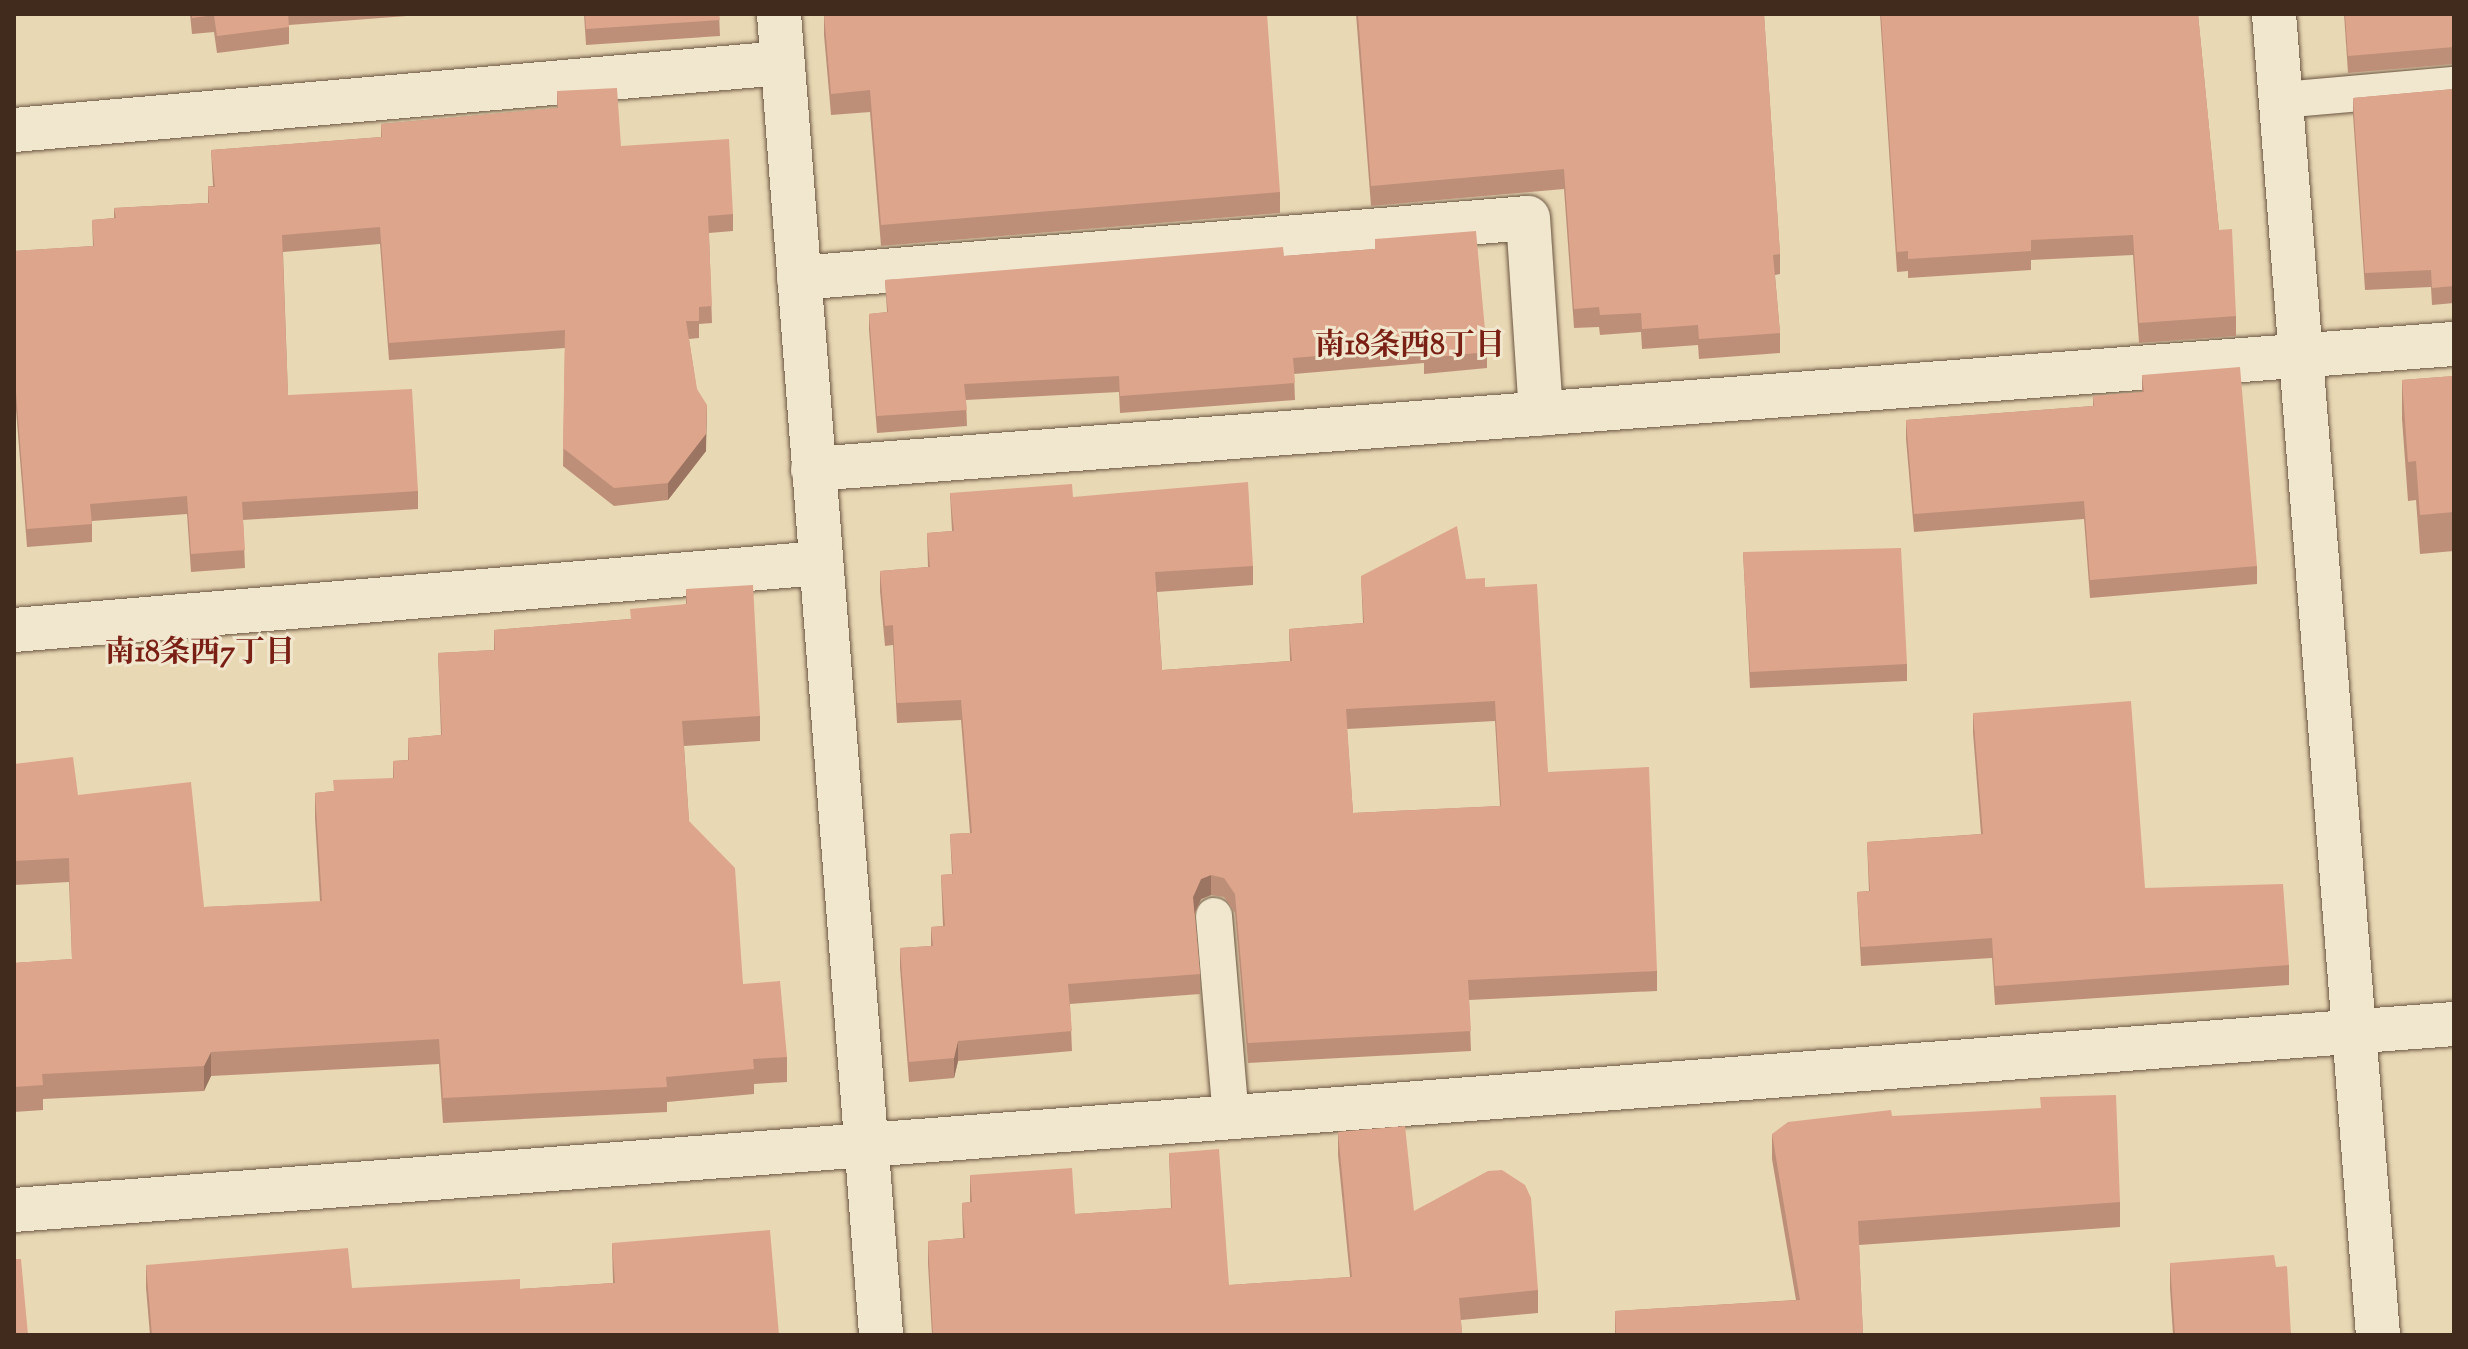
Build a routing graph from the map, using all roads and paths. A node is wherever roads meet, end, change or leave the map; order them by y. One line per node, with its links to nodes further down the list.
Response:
1 (779, 14): 3 (street)
2 (2274, 14): 5 (street)
3 (782, 63): 6 (street); 7 (street)
4 (2454, 85): 5 (lane)
5 (2281, 100): 9 (street)
6 (14, 130)
7 (799, 278): 10 (street); 11 (street)
8 (2454, 344): 9 (street)
9 (2301, 356): 10 (street); 16 (street)
10 (1541, 414): 11 (street)
11 (813, 469): 12 (street)
12 (821, 563): 13 (street); 18 (street)
13 (14, 630)
14 (1214, 916): 17 (lane)
15 (2454, 1024): 16 (street)
16 (2355, 1031): 17 (street); 21 (street)
17 (1231, 1117): 18 (street)
18 (865, 1145): 19 (street); 20 (street)
19 (14, 1210)
20 (881, 1335)
21 (2378, 1335)

